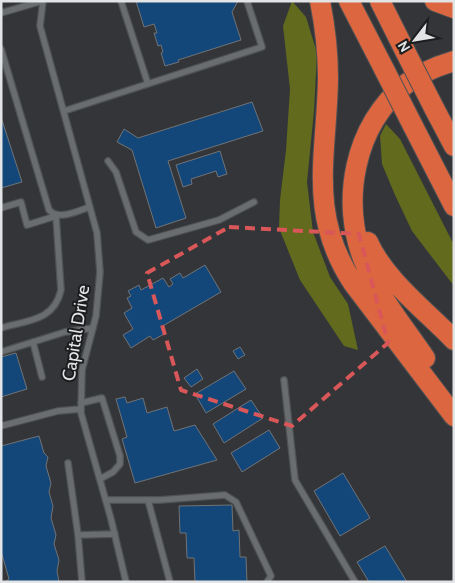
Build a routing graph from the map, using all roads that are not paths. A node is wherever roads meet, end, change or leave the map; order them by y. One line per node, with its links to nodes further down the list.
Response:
1 (43, 1): 9 (lane); 13 (lane, Capital Drive)
2 (121, 1): 12 (lane)
3 (247, 1): 12 (lane)
4 (320, 1): 31 (highway)
5 (349, 1): 18 (highway, bridge)
6 (380, 1): 15 (highway, bridge)
7 (435, 1): 8 (highway)
8 (454, 8)
9 (1, 14)
10 (1, 49): 21 (lane)
11 (454, 61): 14 (highway)
12 (148, 84): 13 (lane)
13 (64, 111): 19 (lane, Capital Drive)
14 (363, 145): 24 (highway); 29 (highway)
15 (454, 146)
16 (108, 161): 17 (lane)
17 (254, 202)
18 (454, 206)
19 (90, 207): 21 (lane); 23 (lane, Capital Drive)
20 (1, 208): 21 (lane)
21 (56, 216): 22 (lane)
22 (1, 328)
23 (93, 328): 25 (lane); 30 (lane, Capital Drive)
24 (454, 340)
25 (33, 342): 26 (lane); 27 (lane)
26 (1, 352)
27 (42, 378)
28 (284, 380): 43 (lane)
29 (454, 398)
30 (81, 406): 32 (lane); 34 (lane, Capital Drive); 34 (lane)
31 (454, 416)
32 (1, 426)
33 (68, 462): 38 (lane)
34 (100, 478): 35 (lane, Capital Drive)
35 (106, 500): 36 (lane); 37 (lane, Capital Drive)
36 (148, 500): 41 (lane); 42 (lane)
37 (115, 534): 38 (lane); 40 (lane, Capital Drive)
38 (78, 535): 39 (lane)
39 (82, 582)
40 (126, 582)
41 (170, 582)
42 (267, 582)
43 (356, 582)

